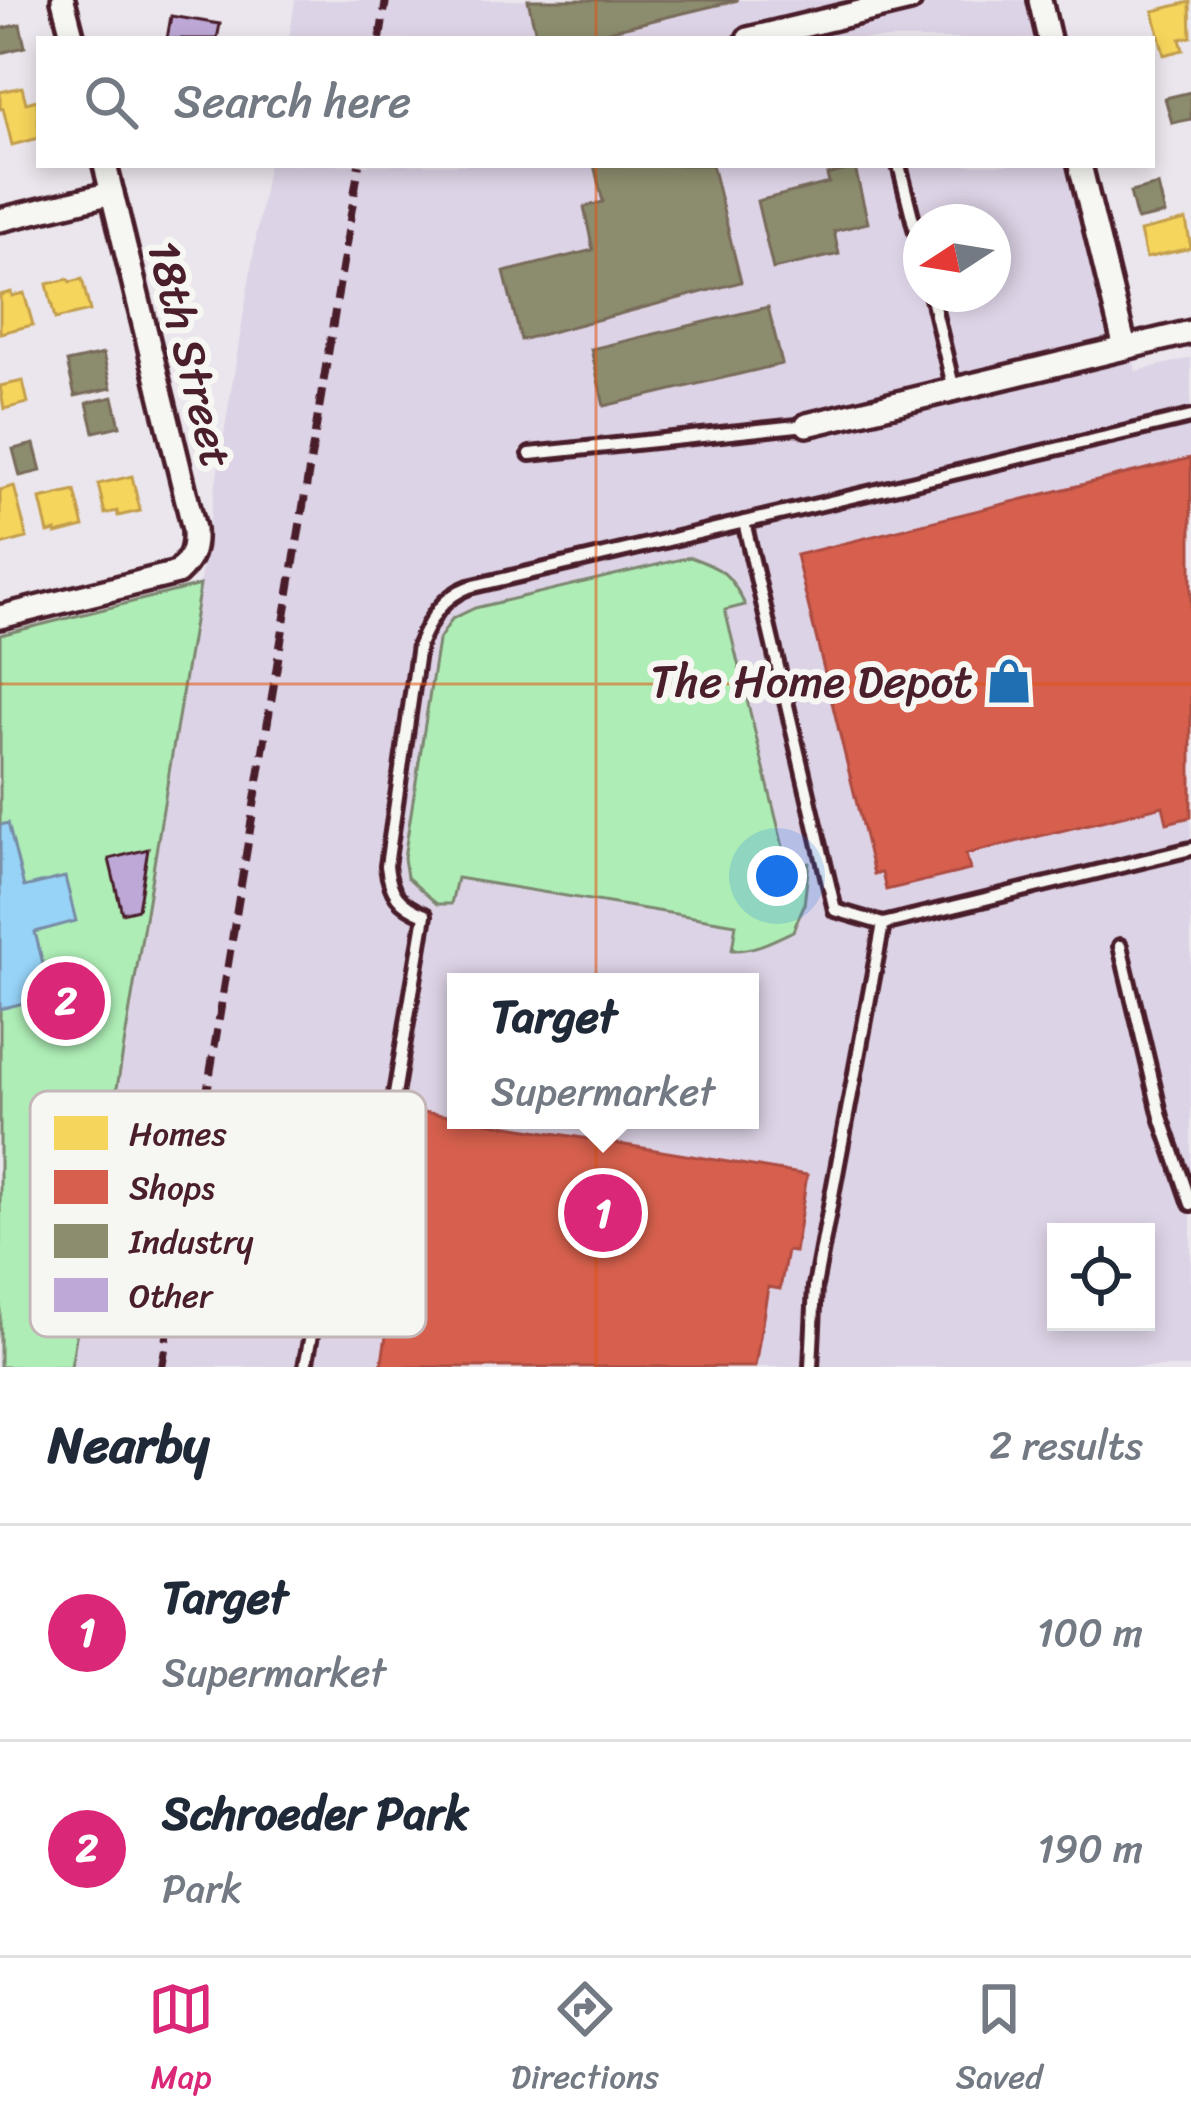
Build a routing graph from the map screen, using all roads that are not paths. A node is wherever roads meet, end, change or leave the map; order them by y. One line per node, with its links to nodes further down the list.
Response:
1 (63, 0): 4 (street)
2 (910, 0): 5 (street)
3 (1040, 0): 6 (street)
4 (72, 36)
5 (760, 36)
6 (1048, 36)
7 (106, 168): 10 (street, 18th Street)
8 (900, 168): 11 (lane)
9 (1081, 168): 15 (street)
10 (112, 193): 12 (street); 21 (street, 18th Street)
11 (909, 204)
12 (0, 220)
13 (936, 312): 16 (lane)
14 (1191, 332): 15 (street)
15 (1125, 348): 16 (street)
16 (954, 390): 18 (street)
17 (1191, 417): 20 (lane)
18 (807, 425): 19 (lane)
19 (530, 454)
20 (745, 522): 23 (lane); 25 (lane)
21 (0, 617)
22 (1191, 849): 23 (lane)
23 (883, 924): 29 (lane)
24 (1120, 946): 26 (lane)
25 (396, 1091)
26 (1191, 1204)
27 (311, 1337): 28 (lane)
28 (305, 1367)
29 (811, 1367)

